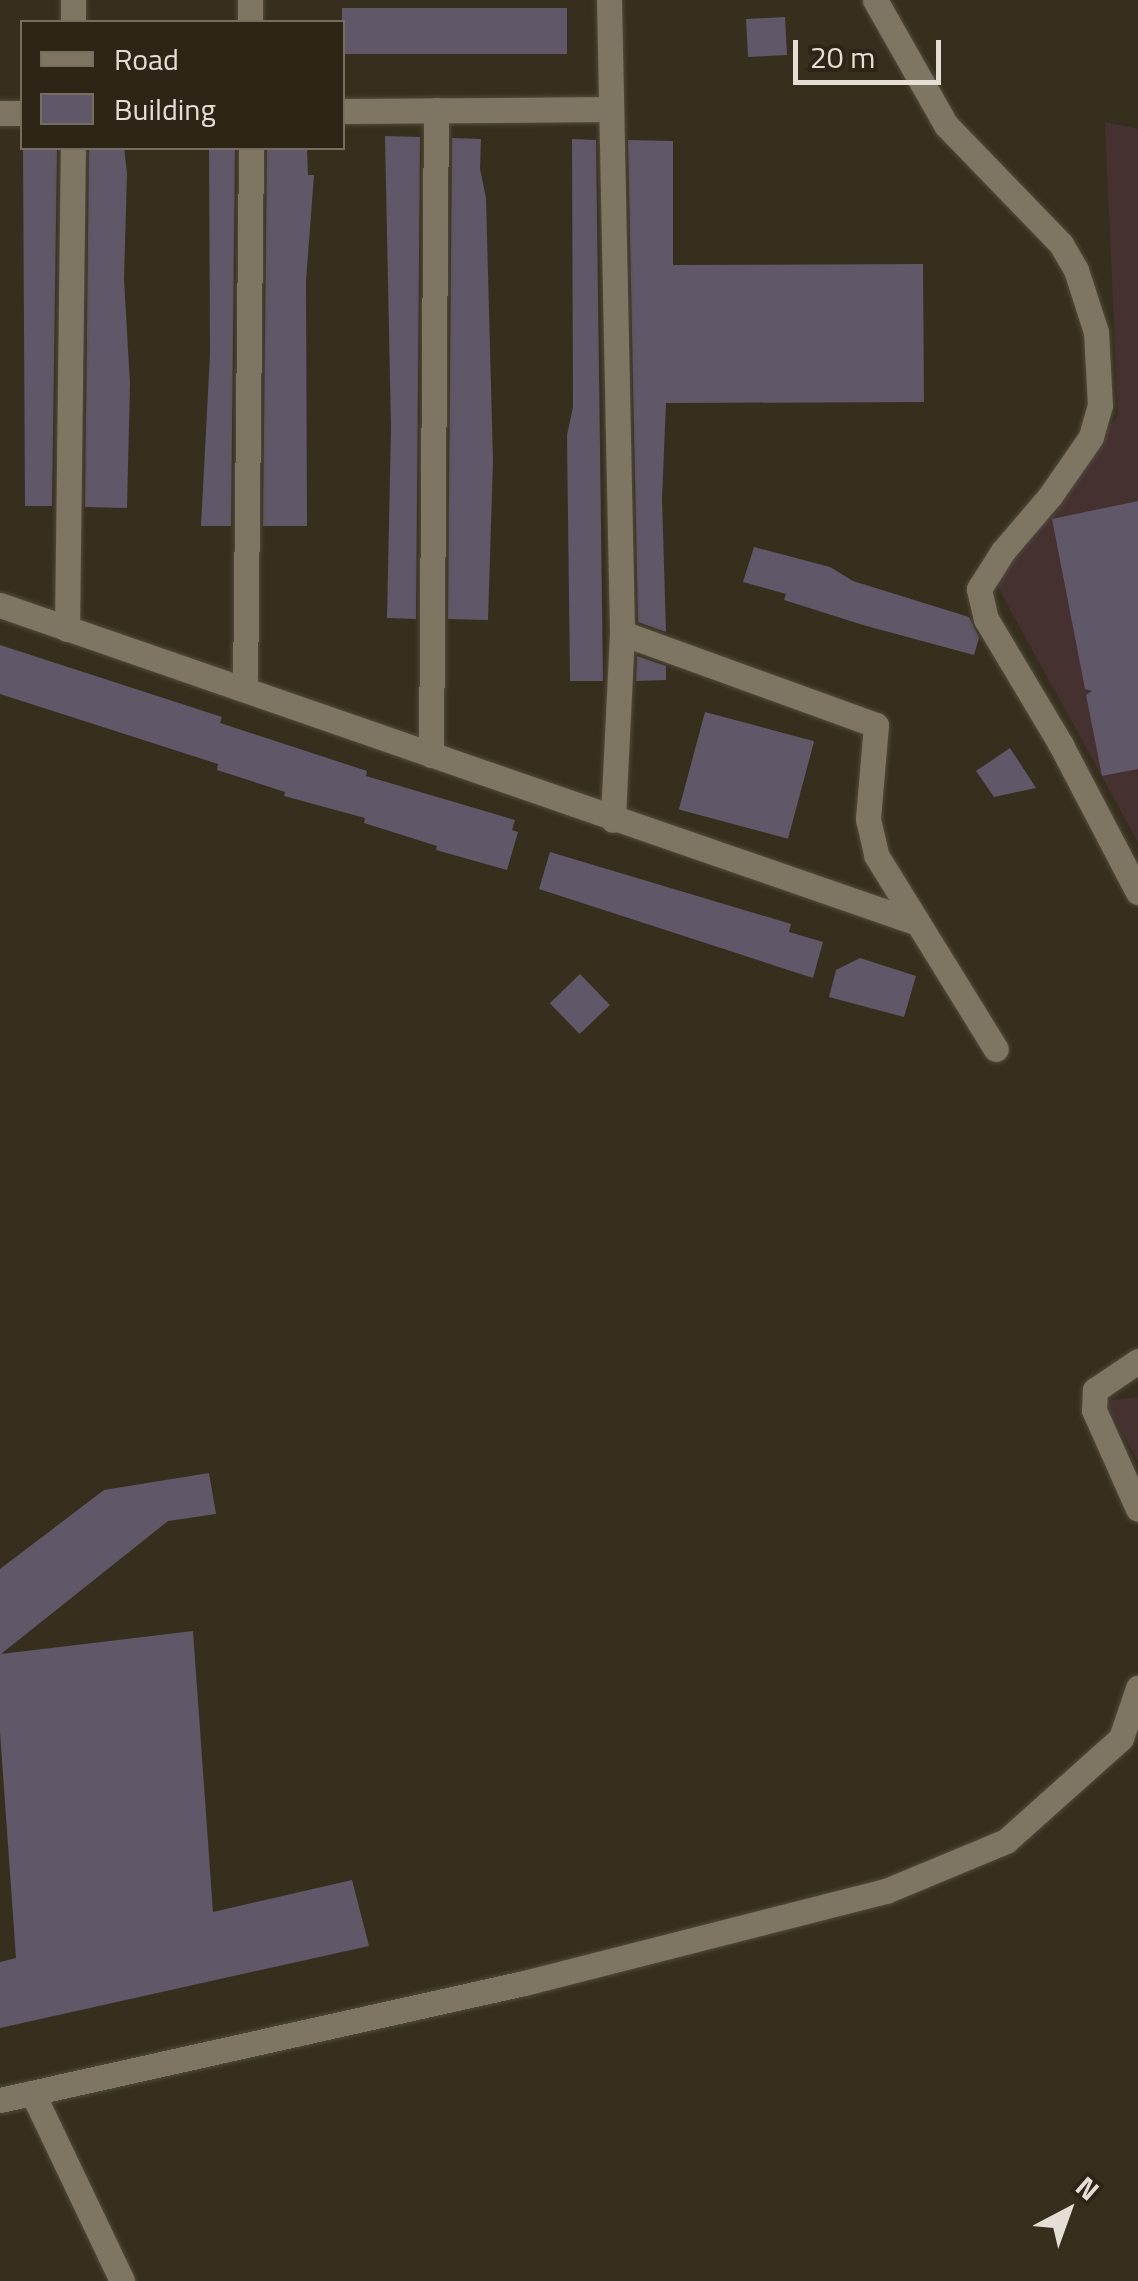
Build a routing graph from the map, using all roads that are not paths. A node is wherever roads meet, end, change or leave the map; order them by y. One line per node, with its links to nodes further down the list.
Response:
1 (609, 0): 3 (street)
2 (876, 0): 14 (street)
3 (611, 109): 4 (street); 10 (street)
4 (436, 110): 5 (street); 12 (street)
5 (345, 111)
6 (73, 150): 9 (street)
7 (250, 150): 11 (street)
8 (0, 605): 9 (street)
9 (66, 629): 11 (street)
10 (622, 633): 13 (street); 15 (street)
11 (245, 687): 12 (street)
12 (431, 754): 13 (street)
13 (612, 820): 15 (street)
14 (1138, 892)
15 (915, 922): 16 (street)
16 (996, 1049)
17 (1138, 1361): 18 (street)
18 (1138, 1510)
19 (1138, 1688): 20 (street)
20 (33, 2094): 21 (street); 22 (street)
21 (0, 2100)
22 (122, 2281)

